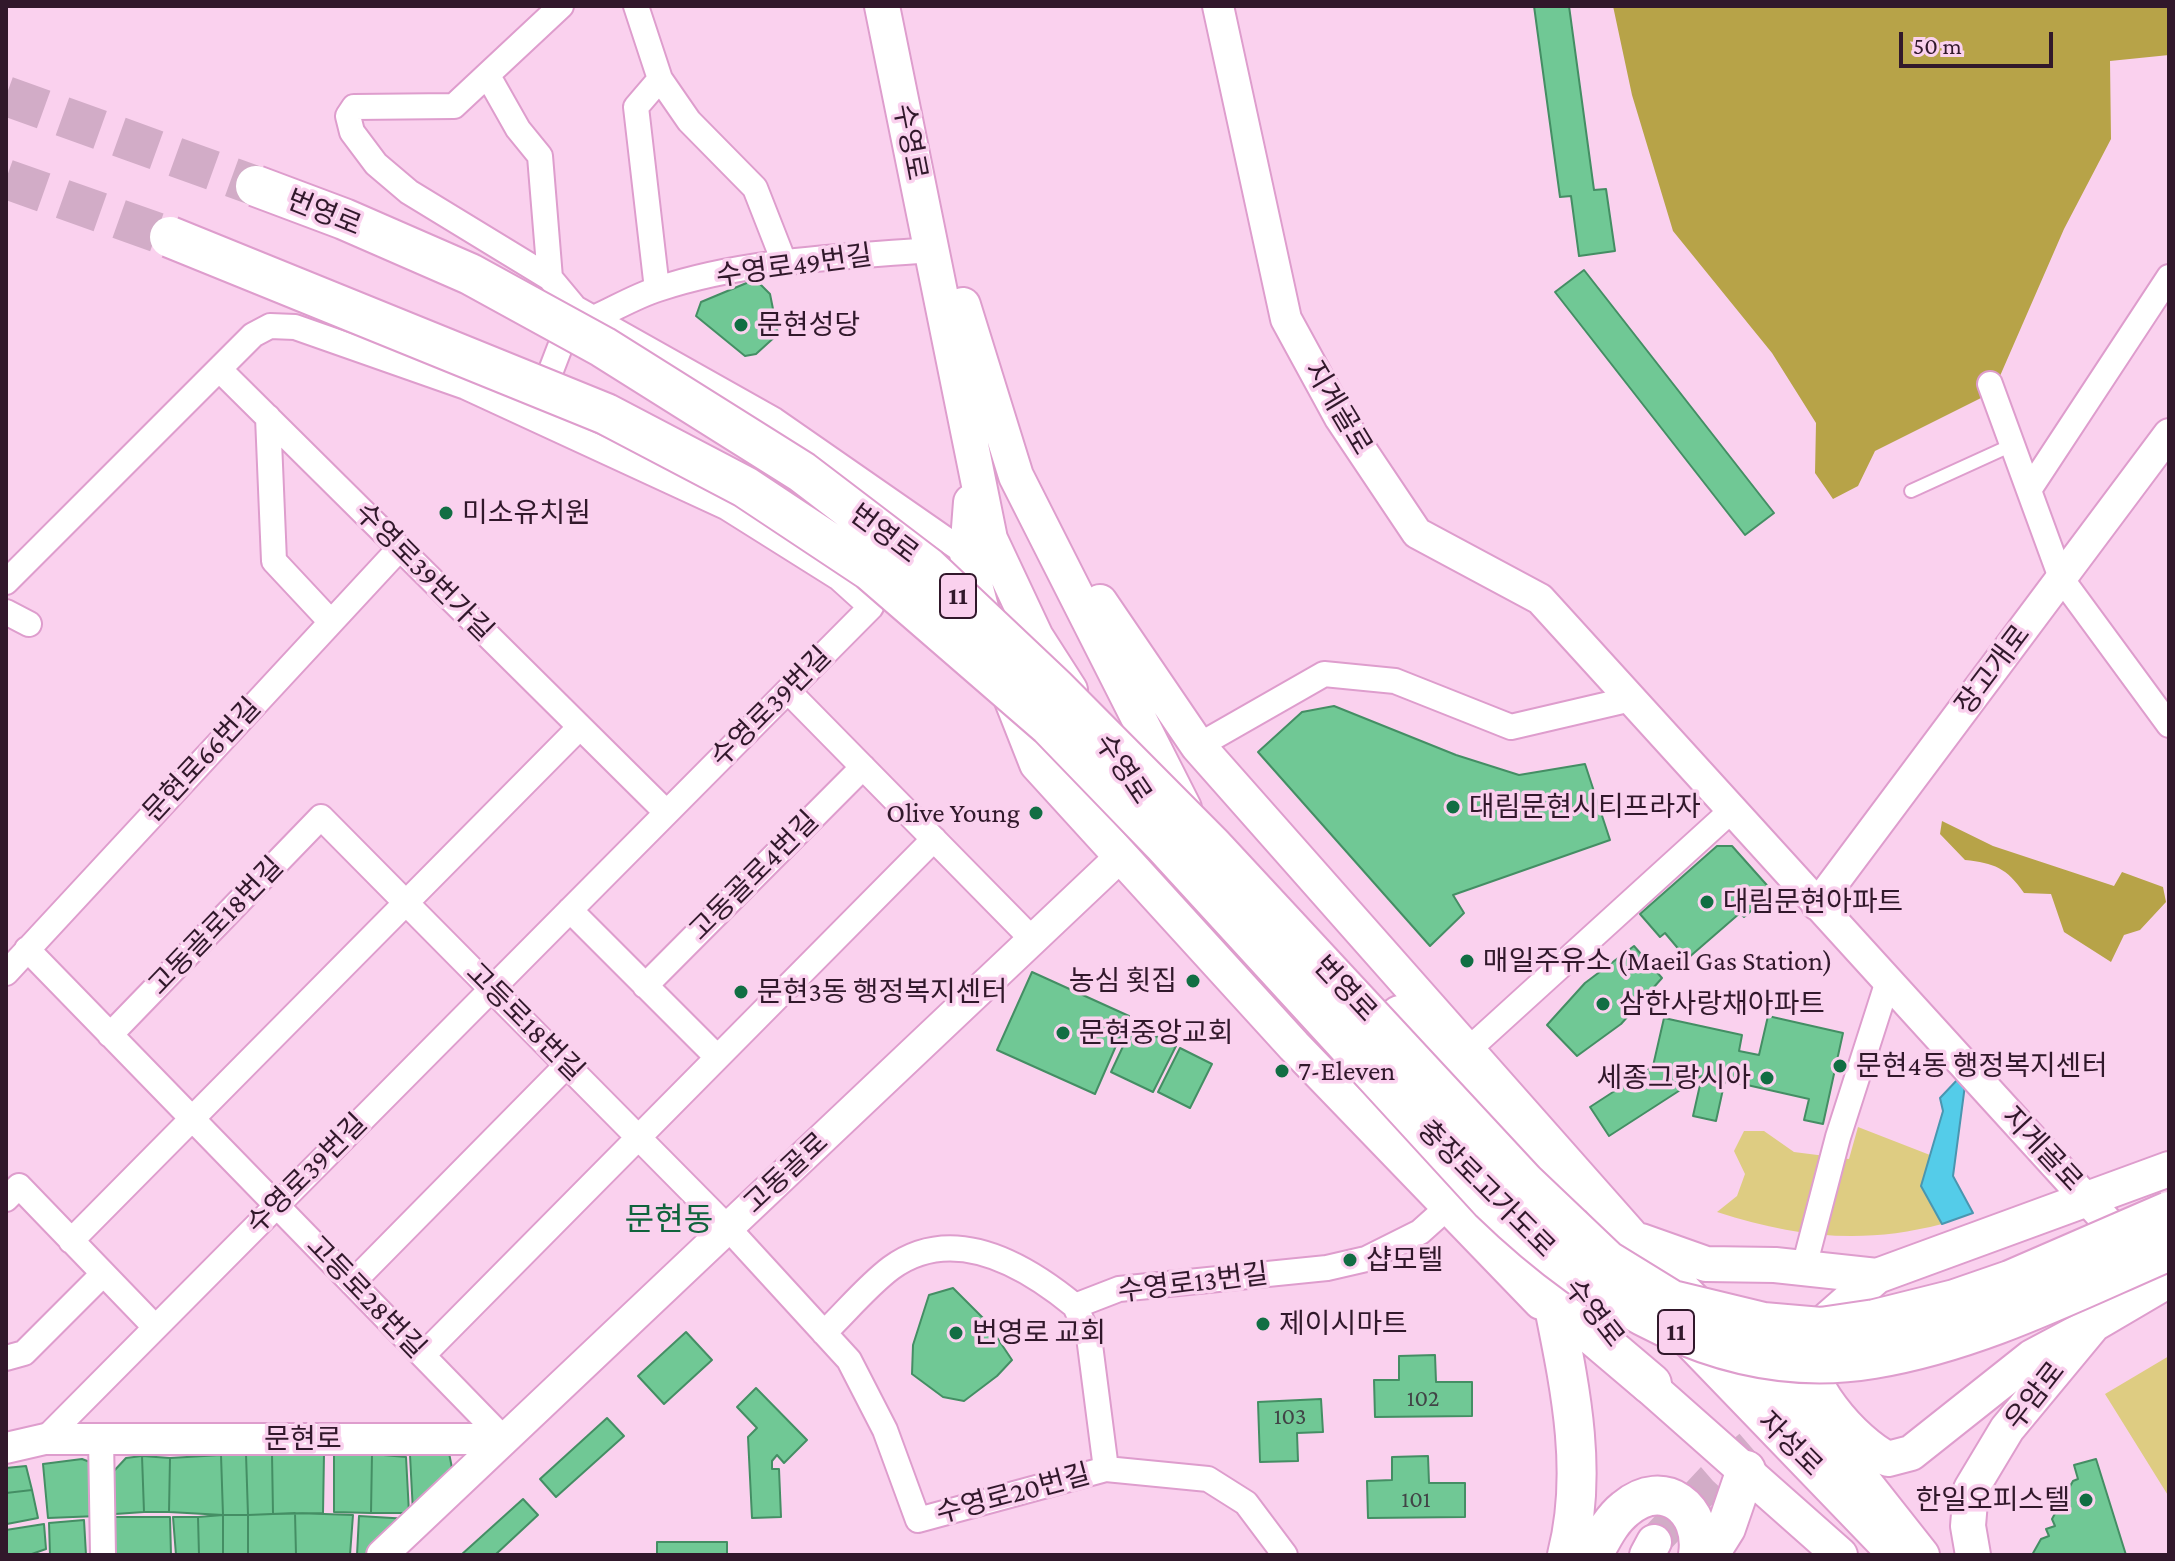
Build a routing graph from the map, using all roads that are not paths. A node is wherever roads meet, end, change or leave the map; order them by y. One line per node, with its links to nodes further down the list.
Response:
1 (561, 6): 6 (street)
2 (636, 6): 7 (street)
3 (882, 6): 10 (main road, 수영로)
4 (902, 6): 22 (main road, 수영로)
5 (1218, 6): 36 (street, 지게골로)
6 (488, 76): 13 (street); 13 (street)
7 (660, 79): 11 (street); 14 (street)
8 (256, 186): 27 (highway, 번영로 / 11, bridge)
9 (170, 237): 30 (highway, 번영로 / 11, bridge)
10 (931, 250): 11 (street, 수영로49번길); 25 (main road, 수영로)
11 (784, 262): 14 (street, 수영로49번길)
12 (2169, 277): 23 (street)
13 (550, 278): 15 (street)
14 (657, 289): 15 (street, 수영로49번길)
15 (585, 312): 19 (street); 25 (street)
16 (219, 369): 18 (street, 수영로39번가길); 19 (street); 29 (street)
17 (1990, 384): 21 (street)
18 (268, 417): 26 (street, 수영로39번가길); 33 (street)
19 (534, 417): 30 (street)
20 (2169, 434): 28 (street, 장고개로)
21 (2012, 445): 23 (street); 24 (lane)
22 (1007, 452): 31 (main road, 수영로); 39 (main road, 수영로)
23 (2029, 490): 28 (street)
24 (1911, 491)
25 (978, 546): 31 (main road); 45 (main road); 91 (main road, 수영로)
26 (400, 548): 33 (street, 문현로66번길); 38 (street, 수영로39번가길)
27 (928, 568): 63 (highway, 번영로 / 11, bridge); 65 (highway, bridge)
28 (2061, 578): 37 (street); 47 (street, 장고개로)
29 (6, 582)
30 (870, 589): 35 (street, 수영로39번길); 55 (highway, 번영로 / 11, bridge); 80 (highway, bridge)
31 (1075, 593): 85 (main road, 수영로)
32 (6, 612): 34 (street)
33 (331, 622): 50 (street, 문현로66번길)
34 (29, 624)
35 (788, 691): 40 (street); 42 (street, 수영로39번길)
36 (1631, 699): 39 (street); 41 (street, 지게골로)
37 (2169, 725)
38 (580, 727): 42 (street, 수영로39번가길); 46 (street)
39 (1198, 746): 57 (main road, 수영로)
40 (863, 767): 44 (street); 53 (street, 고동골로4번길)
41 (1732, 810): 47 (street, 지게골로); 57 (street)
42 (666, 812): 48 (street, 수영로39번길)
43 (321, 817): 46 (street, 고등로18번길); 56 (street, 고동골로18번길)
44 (934, 839): 49 (street); 58 (street)
45 (1120, 857): 49 (street, 고동골로); 68 (main road)
46 (406, 902): 54 (street, 고등로18번길); 60 (street)
47 (1817, 905): 52 (street, 지게골로)
48 (570, 910): 53 (street); 54 (street, 수영로39번길)
49 (1033, 940): 70 (street, 고동골로)
50 (27, 949): 51 (street, 문현로66번길); 56 (street, 고등로28번길)
51 (6, 973)
52 (1888, 981): 66 (street, 지게골로); 75 (street)
53 (645, 986): 58 (street)
54 (492, 989): 59 (street, 고등로18번길); 67 (street, 수영로39번길)
55 (1295, 989): 76 (highway, 충장로고가도로 / 11, bridge)
56 (110, 1035): 60 (street, 고등로28번길)
57 (1467, 1051): 72 (main road, 수영로)
58 (717, 1057): 61 (street)
59 (567, 1065): 61 (street, 고등로18번길); 79 (street)
60 (194, 1120): 67 (street, 고등로28번길); 73 (street)
61 (639, 1139): 70 (street, 고등로18번길); 88 (street)
62 (2169, 1169): 66 (main road)
63 (1525, 1183): 69 (highway, 충장로고가도로 / 11, bridge)
64 (6, 1199): 73 (street)
65 (1569, 1199): 72 (main road); 85 (main road, 수영로)
66 (2089, 1200): 74 (street, 지게골로); 78 (main road)
67 (277, 1205): 79 (street, 고등로28번길); 83 (street, 수영로39번길)
68 (1449, 1206): 80 (main road); 81 (street, 수영로13번길)
69 (2169, 1212)
70 (728, 1228): 84 (street, 수영로20번길); 95 (street, 고동골로)
71 (2169, 1230): 74 (main road)
72 (1634, 1239): 75 (main road); 90 (main road, 수영로)
73 (71, 1241): 77 (street)
74 (2129, 1247): 76 (street, 지게골로); 87 (main road)
75 (1804, 1267): 78 (main road)
76 (2167, 1271): 82 (main road, 우암로)
77 (103, 1274): 83 (street); 89 (street)
78 (1877, 1276): 86 (main road)
79 (352, 1283): 88 (street, 고등로28번길)
80 (1544, 1288): 91 (highway); 102 (main road)
81 (1075, 1306): 84 (street); 97 (street)
82 (2094, 1324): 86 (main road); 109 (main road, 우암로)
83 (155, 1327): 94 (street, 수영로39번길)
84 (824, 1333): 97 (street, 수영로20번길)
85 (1683, 1335): 92 (main road, 자성로)
86 (1809, 1336): 90 (main road)
87 (1895, 1345)
88 (423, 1355): 95 (street, 고등로28번길)
89 (6, 1358)
90 (1777, 1382): 92 (main road); 108 (main road, 수영로)
91 (1651, 1384): 98 (main road, 수영로)
92 (1762, 1417): 98 (main road); 107 (main road, 자성로)
93 (101, 1438): 94 (street, 문현로); 95 (street, 문현로); 99 (street)
94 (45, 1439): 96 (street, 문현로)
95 (504, 1439): 100 (street, 고동골로)
96 (6, 1448)
97 (1106, 1469): 101 (street, 수영로20번길)
98 (1746, 1470): 105 (main road); 106 (main road, 자성로)
99 (103, 1555)
100 (382, 1555)
101 (1285, 1555)
102 (1567, 1555)
103 (1593, 1555): 104 (main road)
104 (1698, 1555)
105 (1709, 1555)
106 (1840, 1555)
107 (1896, 1555)
108 (1922, 1555)
109 (1973, 1555)

